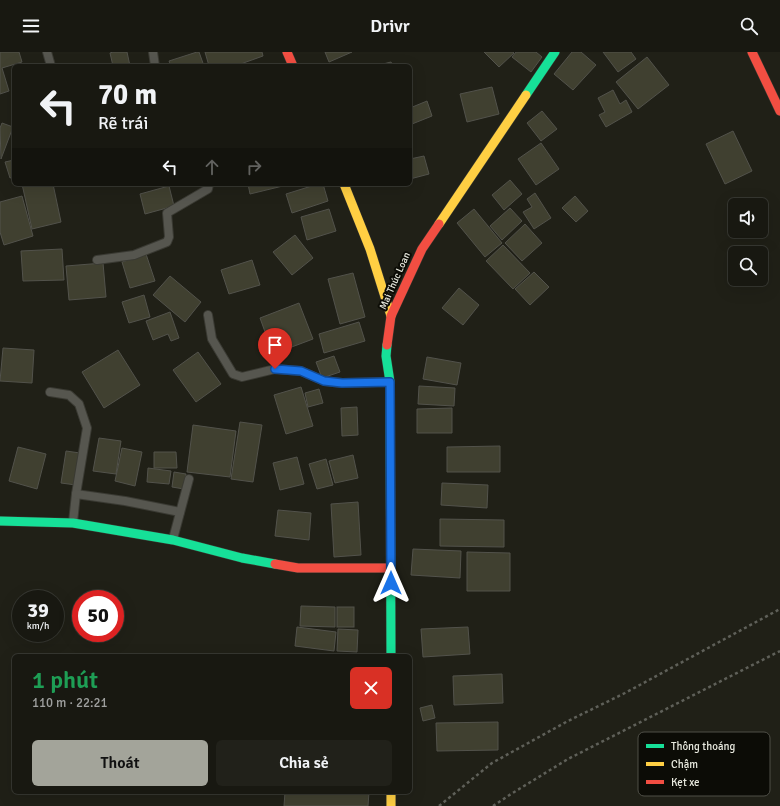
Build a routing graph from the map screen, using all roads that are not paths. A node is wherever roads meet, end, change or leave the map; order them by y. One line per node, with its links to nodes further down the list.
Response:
1 (47, 52): 6 (lane)
2 (153, 52): 7 (lane)
3 (287, 52): 8 (main road)
4 (554, 52): 14 (main road, Mai Thúc Loan)
5 (752, 52): 9 (main road)
6 (50, 64)
7 (155, 64)
8 (292, 64)
9 (780, 111)
10 (209, 186): 12 (lane)
11 (345, 186): 14 (main road)
12 (97, 260)
13 (208, 315): 15 (lane)
14 (391, 316): 15 (main road, Mai Thúc Loan)
15 (390, 382): 23 (main road, Mai Thúc Loan)
16 (50, 392): 18 (lane)
17 (189, 479): 19 (lane)
18 (76, 494): 19 (lane); 21 (lane)
19 (180, 512): 22 (lane)
20 (0, 521): 21 (main road)
21 (73, 523): 22 (main road)
22 (173, 540): 23 (main road)
23 (391, 568): 24 (main road, Mai Thúc Loan)
24 (391, 654)
25 (391, 794): 26 (main road)
26 (390, 806)

